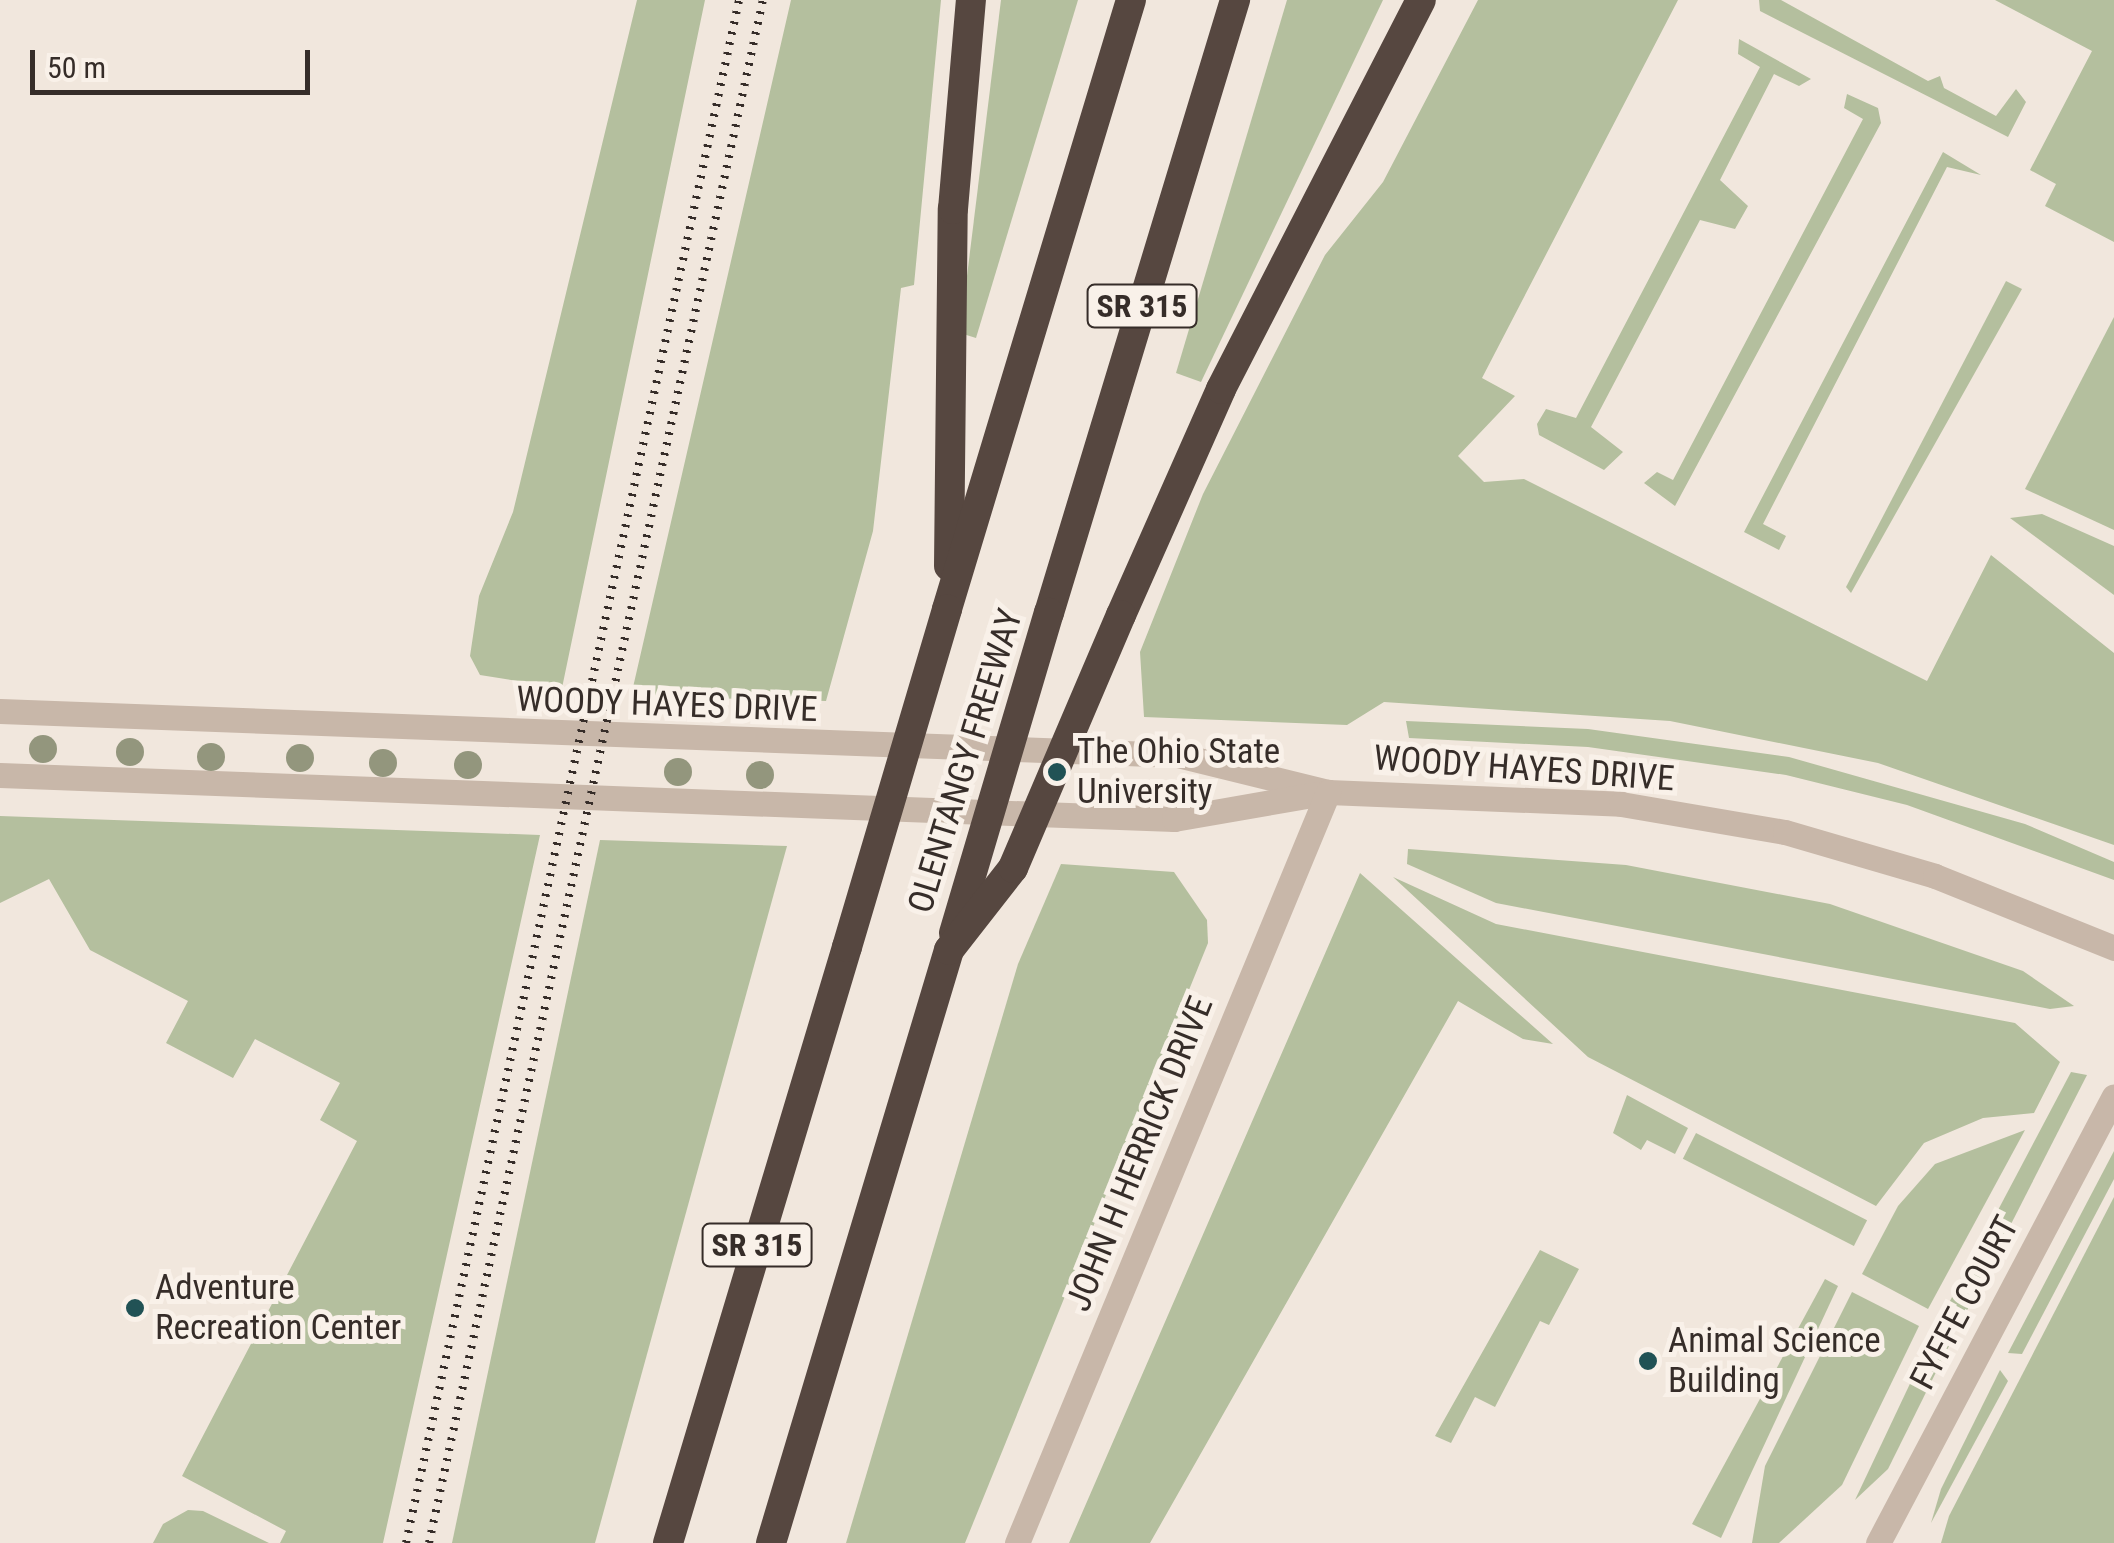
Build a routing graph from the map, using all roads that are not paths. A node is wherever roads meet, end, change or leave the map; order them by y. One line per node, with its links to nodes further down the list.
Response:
1 (971, 0): 5 (highway)
2 (1131, 0): 5 (highway, OLENTANGY FREEWAY / SR 315)
3 (1235, 0): 10 (highway, OLENTANGY FREEWAY / SR 315, bridge)
4 (1421, 0): 10 (highway, bridge)
5 (947, 609): 12 (highway, OLENTANGY FREEWAY / SR 315, bridge)
6 (0, 711): 8 (street, WOODY HAYES DRIVE)
7 (0, 775): 8 (street, WOODY HAYES DRIVE)
8 (1328, 792): 9 (street, WOODY HAYES DRIVE); 14 (street, JOHN H HERRICK DRIVE)
9 (2114, 948)
10 (949, 950): 13 (highway, OLENTANGY FREEWAY / SR 315)
11 (2114, 1096): 15 (street, FYFFE COURT)
12 (668, 1543)
13 (771, 1543)
14 (1018, 1543)
15 (1878, 1543)

